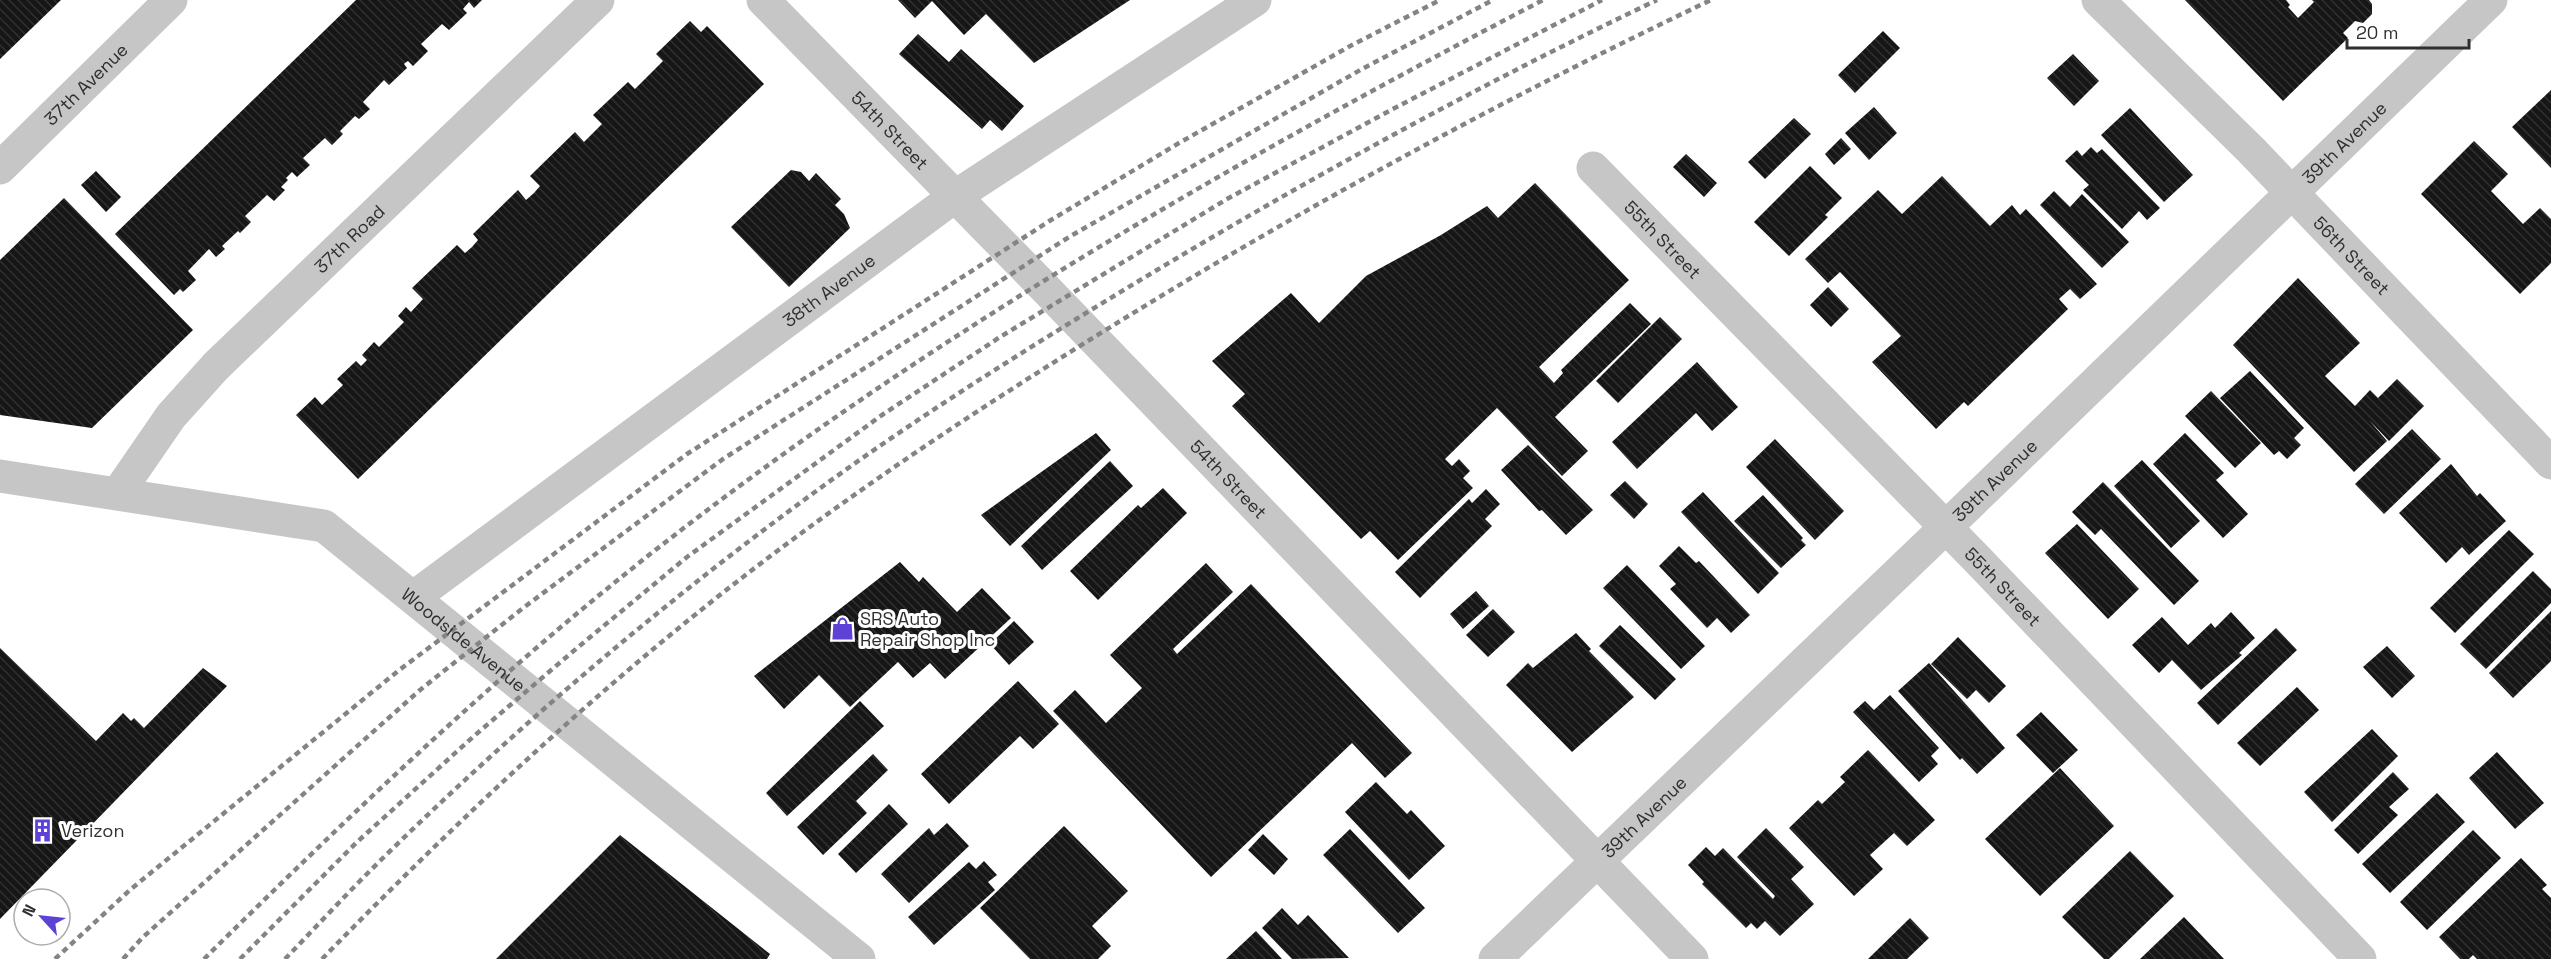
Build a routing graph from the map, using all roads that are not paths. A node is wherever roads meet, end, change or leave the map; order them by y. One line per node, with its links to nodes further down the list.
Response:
1 (171, 0): 7 (street, 37th Avenue)
2 (598, 0): 13 (street, 37th Road)
3 (763, 0): 10 (street, 54th Street)
4 (1255, 0): 10 (street, 38th Avenue)
5 (2098, 0): 9 (street, 56th Street)
6 (2491, 0): 9 (street, 39th Avenue)
7 (0, 168)
8 (1593, 168): 14 (street, 55th Street)
9 (2292, 194): 11 (street, 56th Street); 14 (street, 39th Avenue)
10 (954, 197): 15 (street, 38th Avenue); 16 (street, 54th Street)
11 (2551, 463)
12 (0, 476): 13 (street, Woodside Avenue)
13 (118, 493): 15 (street, Woodside Avenue)
14 (1946, 528): 16 (street, 39th Avenue); 20 (street, 55th Street)
15 (414, 597): 17 (street, Woodside Avenue)
16 (1596, 860): 18 (street, 39th Avenue); 19 (street, 54th Street)
17 (848, 956)
18 (1495, 959)
19 (1692, 959)
20 (2360, 959)

